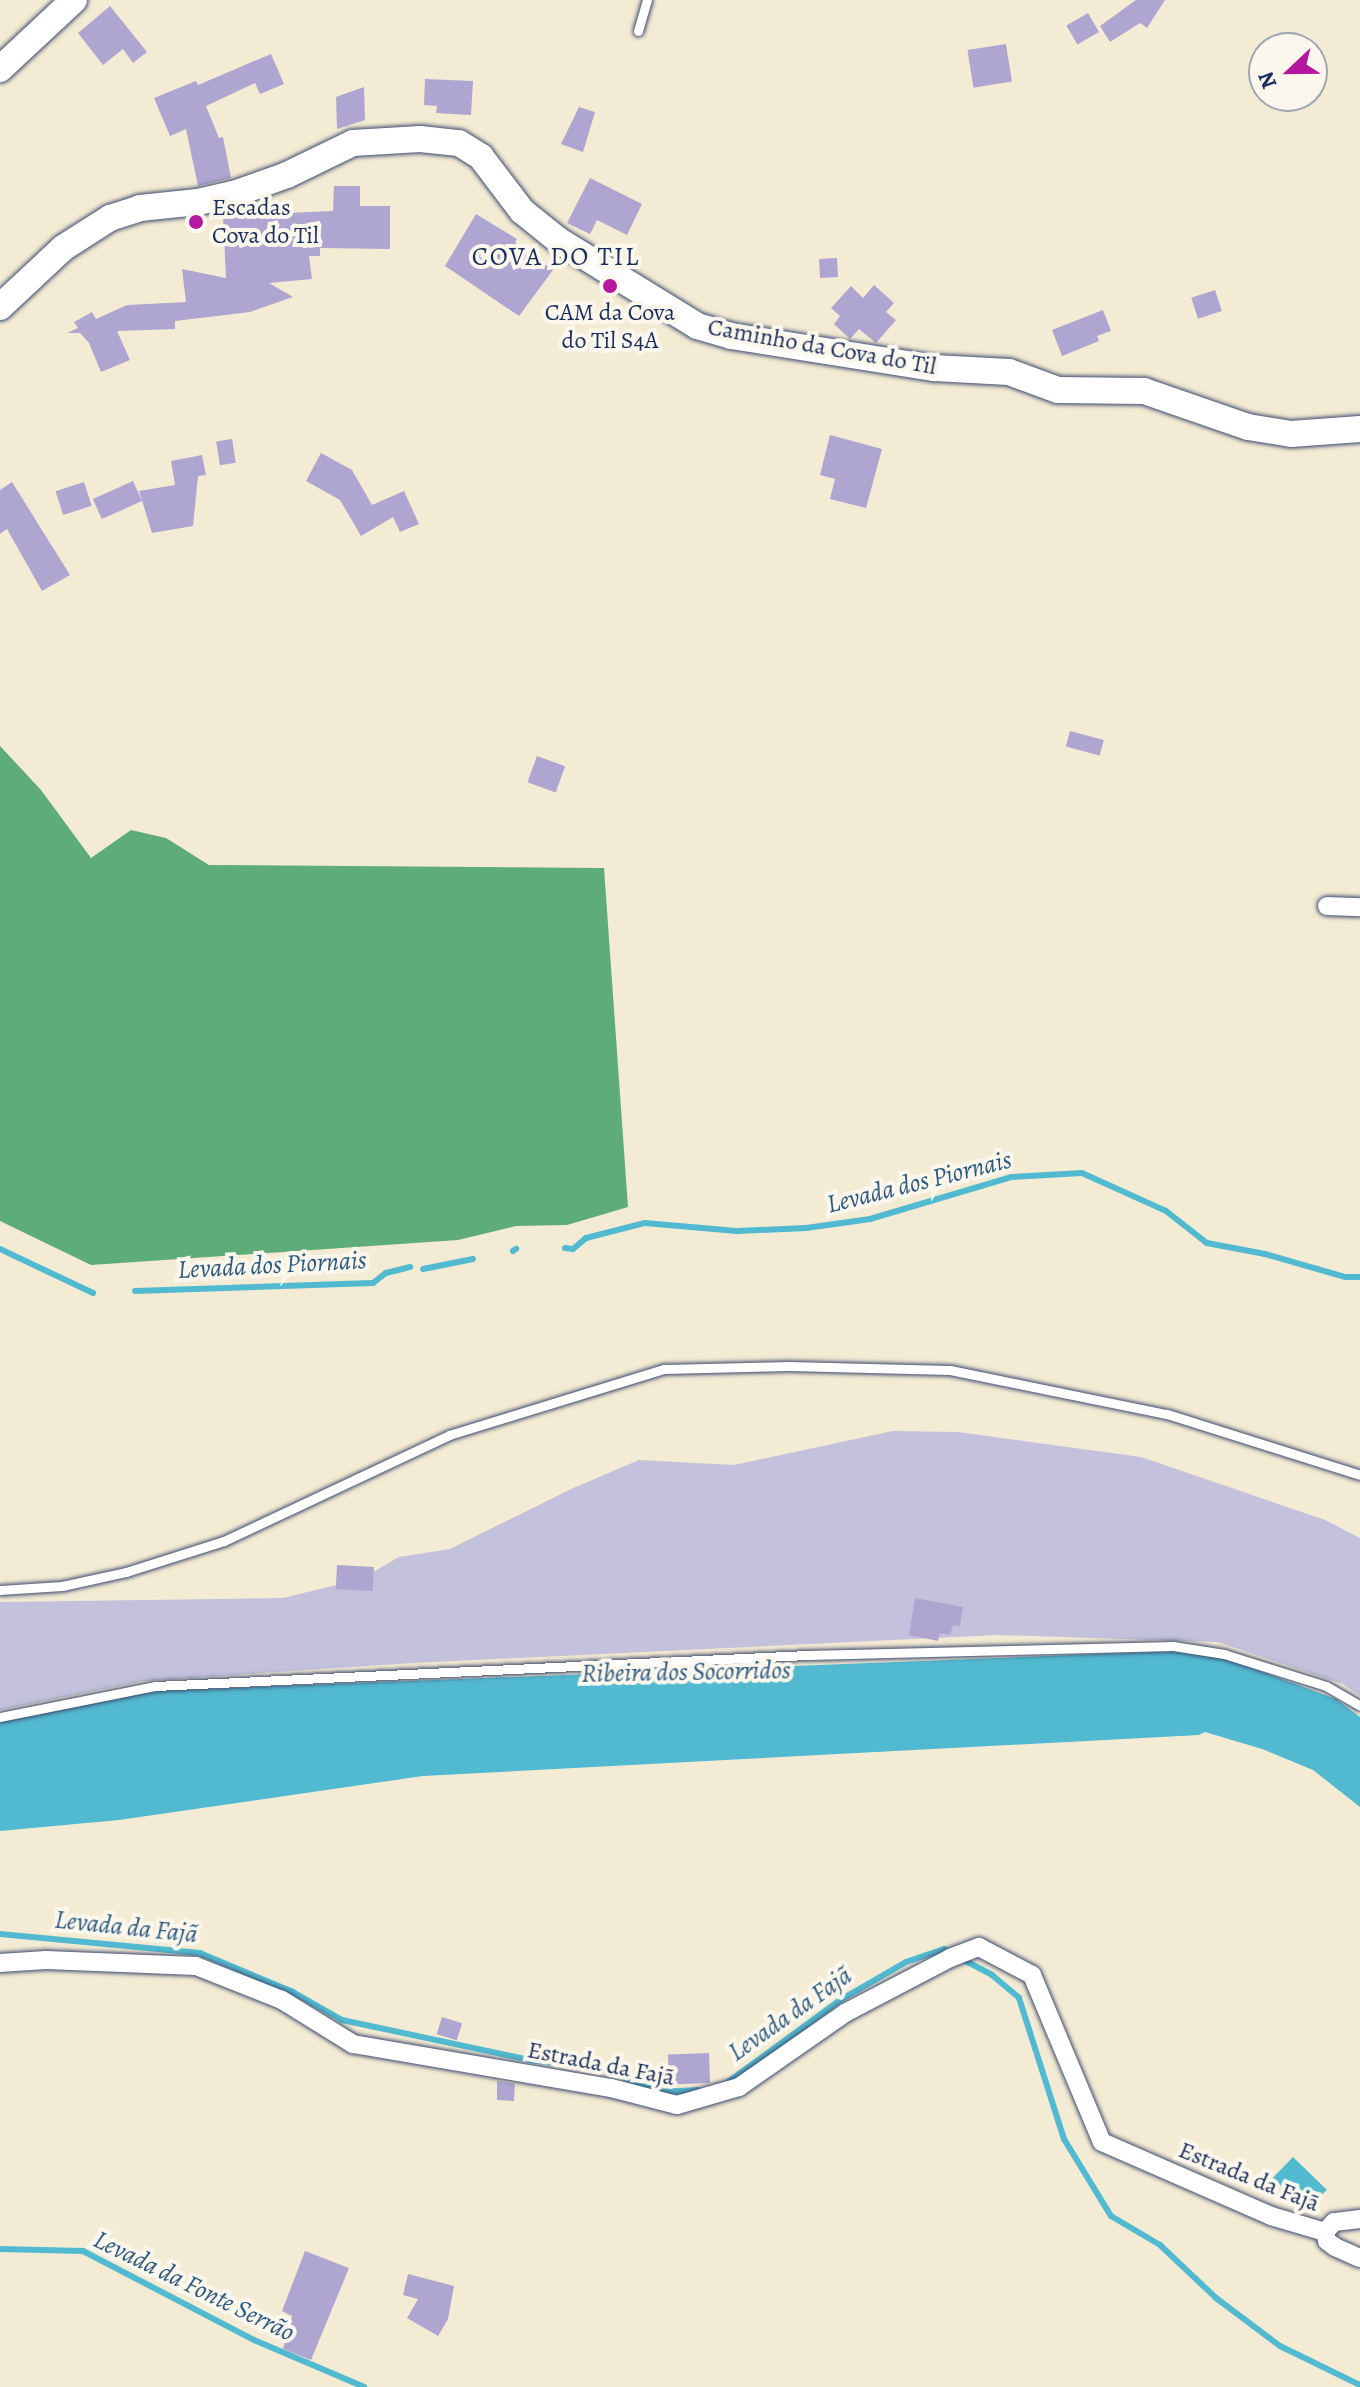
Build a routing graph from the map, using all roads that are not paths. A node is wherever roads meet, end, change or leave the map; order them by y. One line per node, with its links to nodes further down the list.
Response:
1 (74, 0): 4 (street)
2 (647, 0): 3 (lane)
3 (638, 31)
4 (0, 69)
5 (0, 307): 6 (street, Caminho da Cova do Til)
6 (1360, 429)
7 (1327, 906): 8 (street)
8 (1360, 907)
9 (1360, 1475): 10 (lane)
10 (0, 1590)
11 (1360, 1706): 12 (lane)
12 (0, 1717)
13 (0, 1963): 15 (street, Estrada da Fajã)
14 (1360, 2219): 15 (street)
15 (1325, 2232): 16 (street)
16 (1360, 2258)

